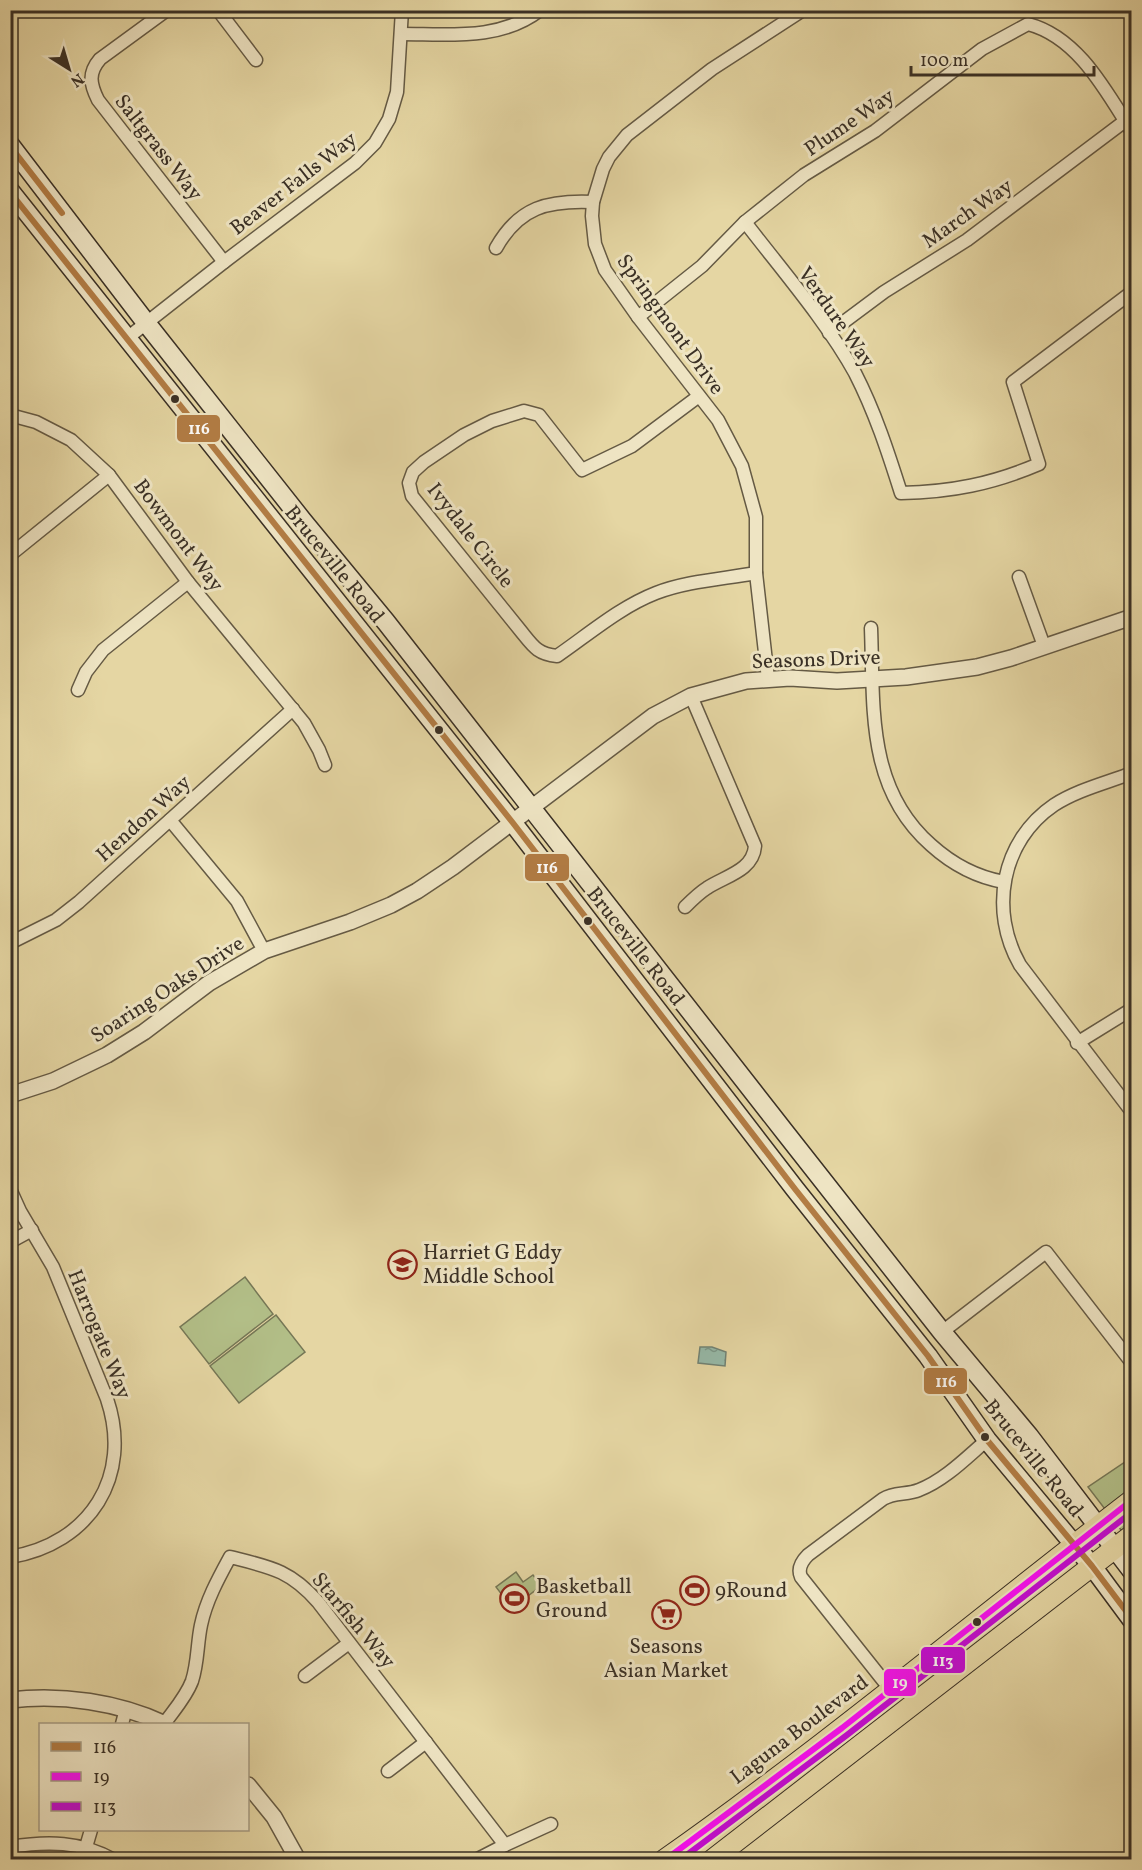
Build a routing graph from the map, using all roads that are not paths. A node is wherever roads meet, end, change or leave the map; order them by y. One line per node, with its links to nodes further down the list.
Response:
1 (166, 10): 14 (street, Saltgrass Way)
2 (218, 10): 7 (street)
3 (402, 10): 6 (street, Beaver Falls Way)
4 (540, 10): 6 (street)
5 (803, 10): 11 (street, Springmont Drive)
6 (401, 34): 14 (street, Beaver Falls Way)
7 (256, 60)
8 (1128, 126): 12 (street, Plume Way); 18 (street, March Way)
9 (10, 145): 17 (main road, Bruceville Road)
10 (10, 191): 19 (main road, Bruceville Road)
11 (593, 202): 13 (street); 16 (street, Springmont Drive)
12 (745, 222): 16 (street, Plume Way); 18 (street, Verdure Way)
13 (496, 248)
14 (224, 261): 17 (street, Beaver Falls Way)
15 (1131, 292): 18 (street, Verdure Way)
16 (638, 317): 20 (street, Springmont Drive)
17 (147, 324): 19 (street, Beaver Falls Way); 37 (main road, Bruceville Road)
18 (829, 333)
19 (126, 339): 39 (main road, Bruceville Road)
20 (699, 396): 24 (street, Springmont Drive); 24 (street, Ivydale Circle)
21 (10, 415): 22 (street, Bowmont Way)
22 (109, 476): 23 (street); 26 (street, Bowmont Way)
23 (10, 555)
24 (756, 573): 30 (street, Springmont Drive)
25 (1020, 577): 29 (street)
26 (188, 582): 32 (street); 34 (street, Bowmont Way)
27 (1131, 617): 29 (street, Seasons Drive)
28 (871, 628): 31 (street)
29 (1044, 646): 31 (street, Seasons Drive)
30 (768, 679): 31 (street, Seasons Drive); 33 (street, Seasons Drive)
31 (873, 679): 40 (street)
32 (78, 690)
33 (691, 696): 37 (street, Seasons Drive); 41 (street)
34 (292, 709): 35 (street, Bowmont Way); 38 (street, Hendon Way)
35 (325, 765)
36 (1131, 773): 40 (street)
37 (530, 808): 39 (street, Soaring Oaks Drive); 51 (main road, Bruceville Road)
38 (170, 820): 42 (street, Hendon Way); 43 (street)
39 (513, 823): 43 (street, Soaring Oaks Drive); 53 (main road, Bruceville Road)
40 (1004, 882): 45 (street)
41 (685, 907)
42 (10, 943)
43 (264, 951): 46 (street, Soaring Oaks Drive)
44 (1131, 1009): 45 (street)
45 (1077, 1043): 47 (street)
46 (10, 1095)
47 (1131, 1112)
48 (10, 1189): 49 (street, Harrogate Way)
49 (32, 1230): 50 (street); 59 (street, Harrogate Way)
50 (10, 1242)
51 (942, 1332): 52 (street); 55 (main road, Bruceville Road)
52 (1131, 1363)
53 (987, 1440): 57 (main road, Bruceville Road); 65 (street)
54 (1131, 1500): 55 (main road, Laguna Boulevard)
55 (1099, 1526): 57 (main road, Laguna Boulevard); 58 (main road, Bruceville Road)
56 (1131, 1535): 58 (main road)
57 (1074, 1544): 60 (main road, Bruceville Road); 65 (main road, Laguna Boulevard)
58 (1115, 1548): 60 (main road); 61 (main road, Bruceville Road)
59 (10, 1557)
60 (1092, 1566): 62 (main road, Bruceville Road); 85 (main road)
61 (1131, 1571)
62 (1131, 1620)
63 (349, 1643): 64 (street); 70 (street, Starfish Way); 71 (street, Starfish Way)
64 (305, 1676)
65 (890, 1689): 74 (main road, Laguna Boulevard)
66 (10, 1700): 67 (street)
67 (126, 1709): 68 (street); 69 (street)
68 (122, 1723)
69 (162, 1723)
70 (166, 1723)
71 (426, 1742): 72 (street); 77 (street, Starfish Way)
72 (388, 1771)
73 (249, 1786): 81 (street)
74 (746, 1799): 83 (main road, Laguna Boulevard); 84 (main road)
75 (551, 1824): 77 (street)
76 (91, 1831): 79 (street)
77 (505, 1845): 82 (street)
78 (10, 1847): 79 (street)
79 (86, 1847): 80 (street)
80 (114, 1860)
81 (298, 1860)
82 (476, 1860)
83 (664, 1860)
84 (686, 1860)
85 (711, 1860)

